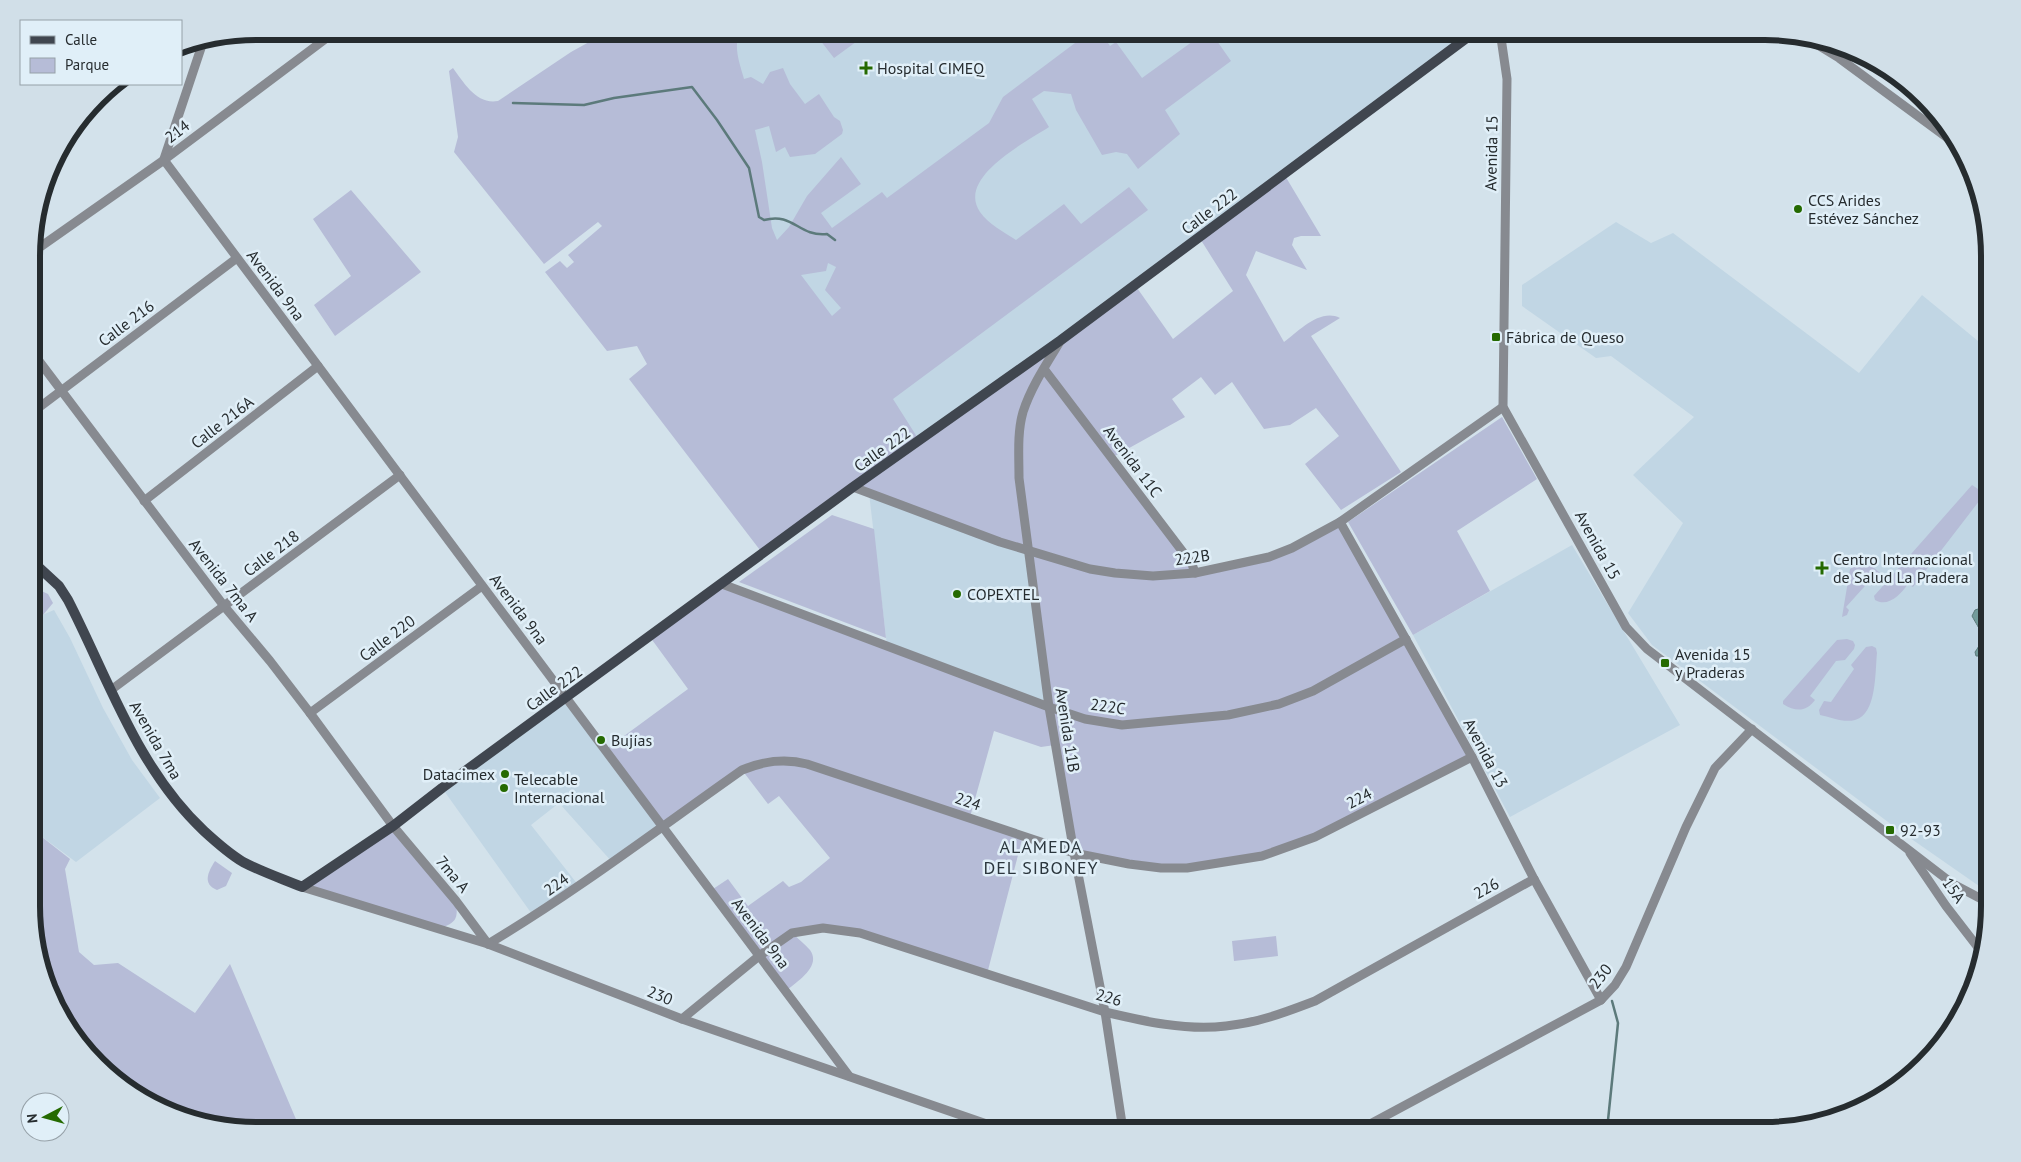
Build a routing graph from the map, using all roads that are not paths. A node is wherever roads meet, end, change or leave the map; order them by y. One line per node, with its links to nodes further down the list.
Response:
1 (324, 40): 7 (street, 214)
2 (1464, 40): 10 (main road, Calle 222)
3 (1501, 40): 16 (street, Avenida 15)
4 (201, 47): 7 (street)
5 (1821, 47): 6 (street)
6 (1945, 136)
7 (164, 160): 8 (street, 214); 9 (street, Avenida 9na)
8 (40, 247)
9 (237, 258): 12 (street, Avenida 9na); 14 (street, Calle 216)
10 (1061, 340): 13 (street, Avenida 11B); 18 (main road, Calle 222)
11 (40, 362): 14 (street, Avenida 7ma A)
12 (318, 366): 17 (street, Avenida 9na); 19 (street, Calle 216A)
13 (1044, 369): 21 (street, Avenida 11B); 23 (street, Avenida 11C)
14 (63, 390): 15 (street, Calle 216); 19 (street, Avenida 7ma A)
15 (40, 407)
16 (1503, 407): 20 (street, 222B); 32 (street, Avenida 15)
17 (400, 475): 25 (street, Avenida 9na); 26 (street, Calle 218)
18 (853, 487): 21 (street, 222B); 24 (main road, Calle 222)
19 (144, 501): 26 (street, Avenida 7ma A)
20 (1340, 522): 23 (street, 222B); 27 (street, Avenida 13)
21 (1027, 549): 23 (street, 222B); 30 (street, Avenida 11B)
22 (40, 568): 28 (main road, Avenida 7ma)
23 (1195, 573)
24 (722, 584): 29 (main road, Calle 222); 30 (street, 222C)
25 (482, 586): 29 (street, Avenida 9na); 31 (street, Calle 220)
26 (224, 606): 28 (street, Calle 218); 31 (street, Avenida 7ma A)
27 (1406, 639): 30 (street, 222C); 33 (street, Avenida 13)
28 (111, 690): 39 (main road, Avenida 7ma)
29 (566, 698): 34 (main road, Calle 222); 35 (street, Avenida 9na)
30 (1049, 707): 37 (street, Avenida 11B)
31 (310, 713): 34 (street, Avenida 7ma A)
32 (1752, 729): 36 (street, Avenida 15); 44 (street, 230)
33 (1472, 757): 37 (street, 224); 38 (street, Avenida 13)
34 (393, 826): 39 (main road, Calle 222); 41 (street, 7ma A)
35 (663, 827): 37 (street, 224); 41 (street, 224); 43 (street, Avenida 9na)
36 (1905, 846): 40 (street, Avenida 15); 42 (street, 15A)
37 (1074, 852): 45 (street, Avenida 11B)
38 (1534, 879): 44 (street, Avenida 13); 45 (street, 226)
39 (302, 887): 41 (street, 230)
40 (1981, 899)
41 (488, 944): 46 (street, 230)
42 (1977, 946)
43 (759, 956): 45 (street, 226); 46 (street, 226); 47 (street, Avenida 9na)
44 (1601, 1000): 50 (street, 230)
45 (1105, 1012): 49 (street, Avenida 11B)
46 (682, 1019): 47 (street, 230)
47 (849, 1076): 48 (street, 230)
48 (984, 1122)
49 (1122, 1122)
50 (1373, 1122)

